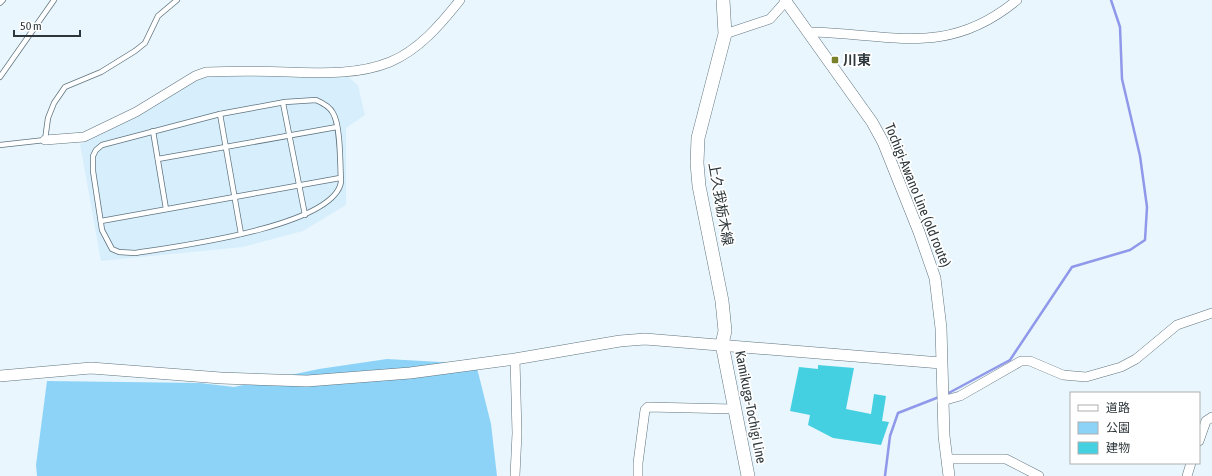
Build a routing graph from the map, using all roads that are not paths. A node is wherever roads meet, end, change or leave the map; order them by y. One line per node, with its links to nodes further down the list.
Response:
1 (3, 0): 8 (lane)
2 (54, 0): 11 (lane)
3 (176, 0): 17 (lane)
4 (460, 0): 17 (street)
5 (723, 0): 10 (main road, 上久我栃木線)
6 (786, 0): 9 (street, Tochigi-Awano Line (old route)); 10 (street)
7 (1017, 0): 9 (street)
8 (0, 3)
9 (808, 32): 31 (street, Tochigi-Awano Line (old route))
10 (725, 34): 29 (main road, 上久我栃木線)
11 (0, 77)
12 (283, 103): 13 (lane); 14 (lane); 16 (lane)
13 (220, 114): 15 (lane); 19 (lane)
14 (337, 127): 16 (lane); 21 (lane)
15 (153, 131): 20 (lane); 26 (lane)
16 (290, 135): 19 (lane); 22 (lane)
17 (45, 140): 18 (lane)
18 (0, 145)
19 (226, 146): 20 (lane); 23 (lane)
20 (158, 159): 24 (lane)
21 (340, 178): 22 (lane); 25 (lane)
22 (299, 185): 23 (lane); 25 (lane)
23 (235, 197): 24 (lane); 27 (lane)
24 (166, 209): 26 (lane)
25 (305, 215): 27 (lane)
26 (101, 221): 27 (lane)
27 (241, 234)
28 (1212, 313): 33 (street)
29 (722, 344): 30 (street); 31 (street); 34 (main road, Kamikuga-Tochigi Line)
30 (516, 359): 32 (street); 39 (street)
31 (941, 363): 33 (street, Tochigi-Awano Line (old route))
32 (0, 376)
33 (942, 401): 37 (street, Tochigi-Awano Line (old route))
34 (734, 408): 40 (street); 41 (main road, Kamikuga-Tochigi Line)
35 (1212, 417): 36 (street)
36 (1200, 437)
37 (946, 459): 42 (street, Tochigi-Awano Line (old route)); 43 (street)
38 (1191, 464): 44 (street)
39 (515, 476)
40 (638, 476)
41 (748, 476)
42 (949, 476)
43 (1040, 476)
44 (1186, 476)

